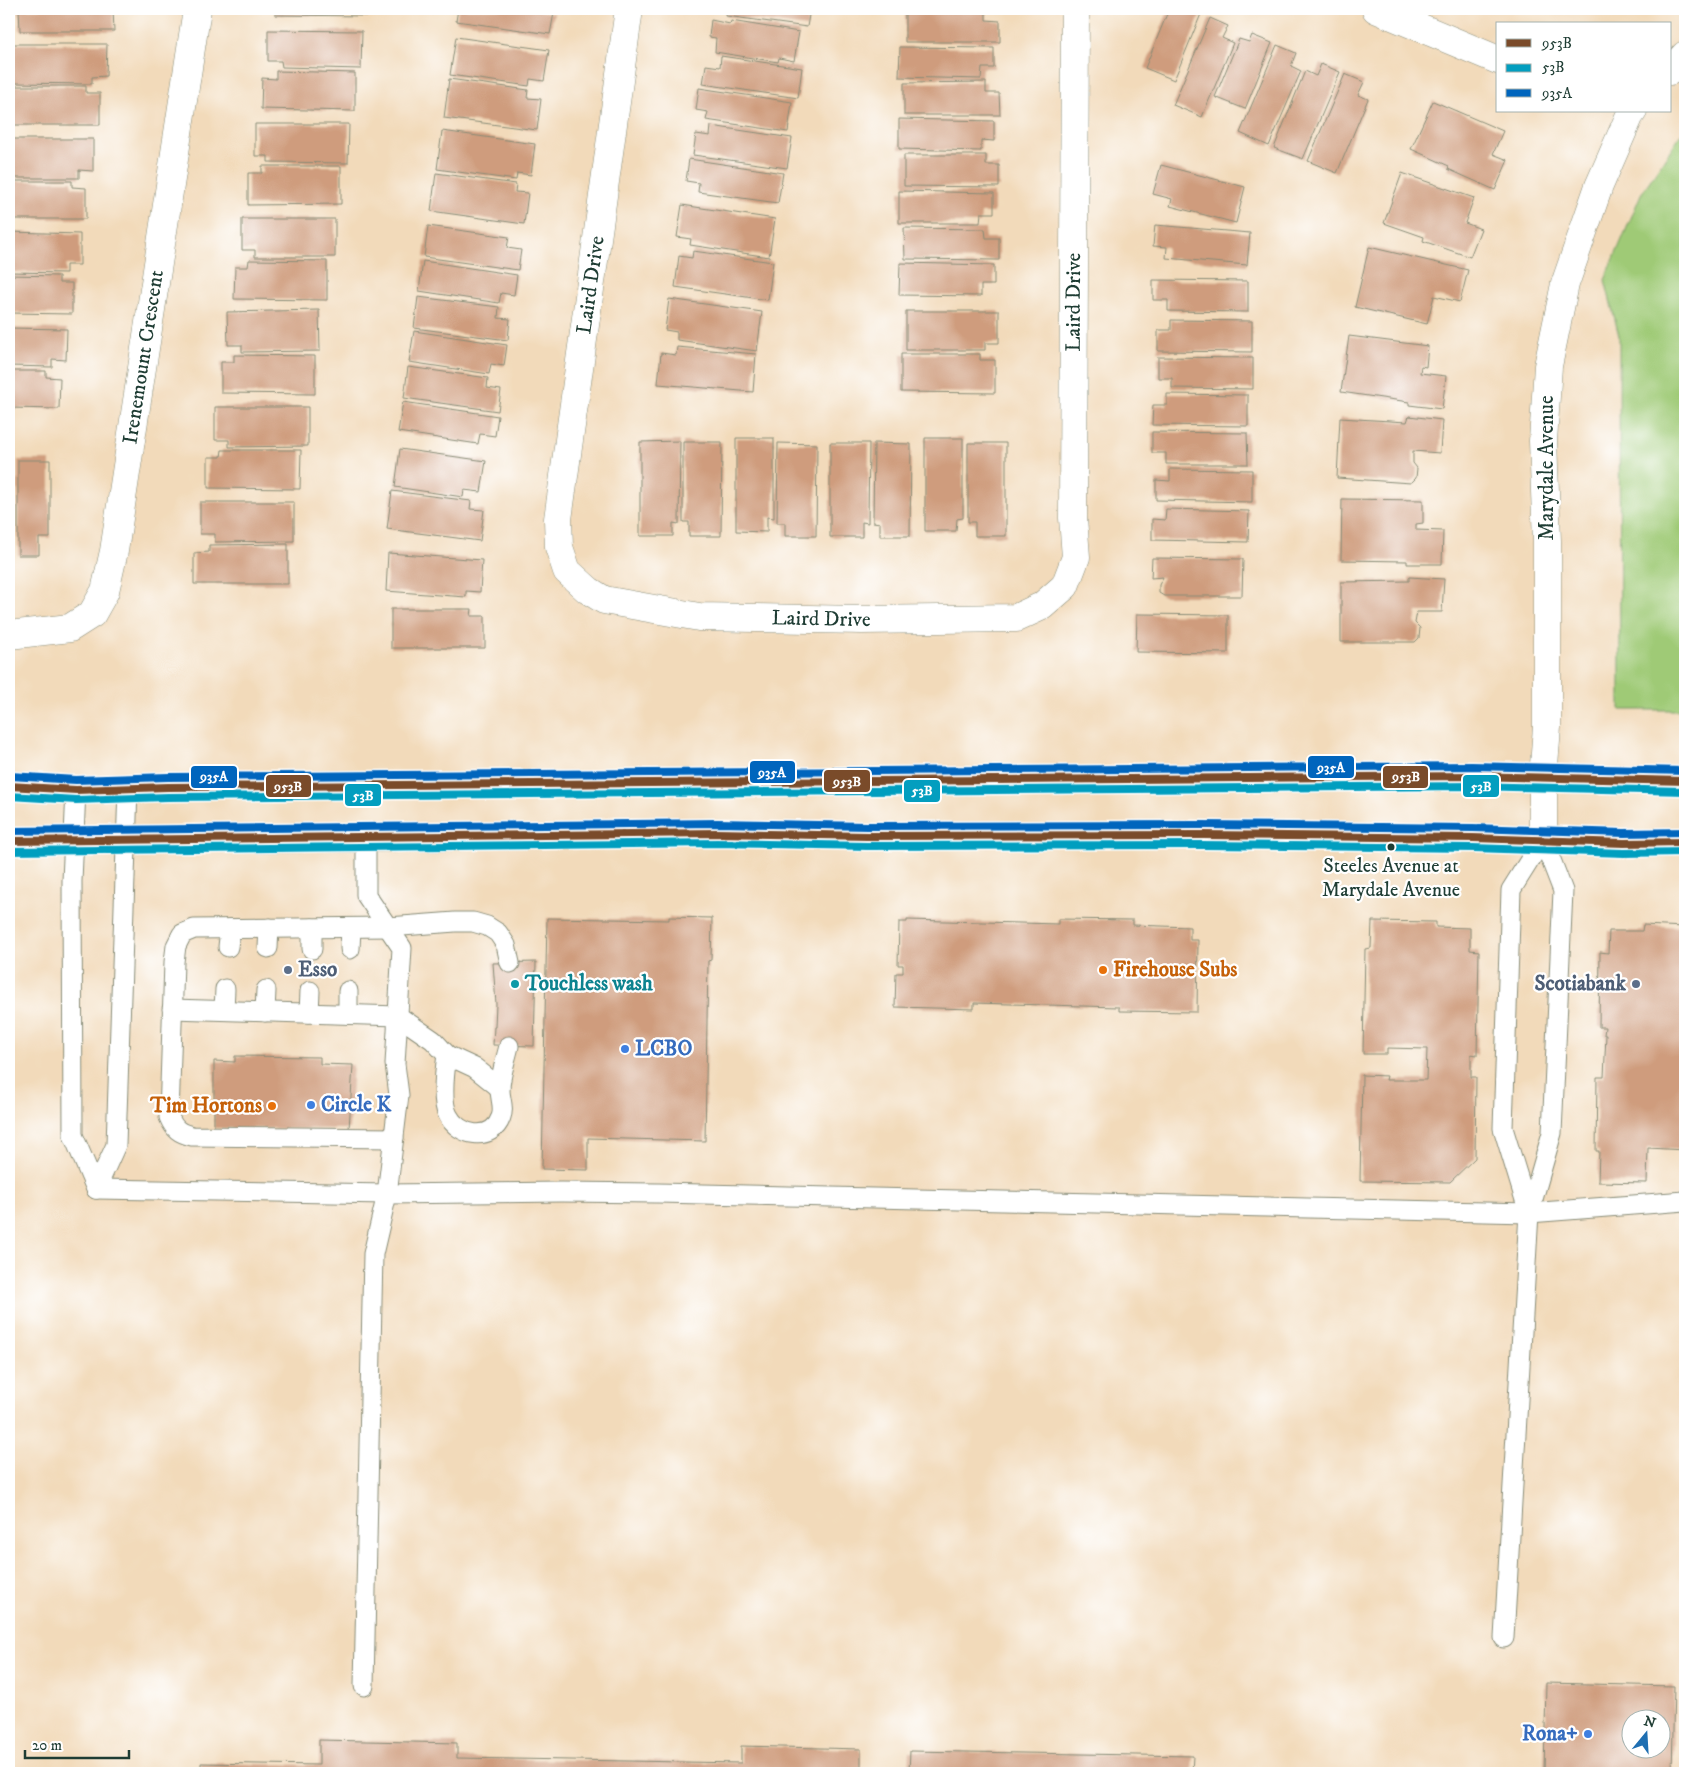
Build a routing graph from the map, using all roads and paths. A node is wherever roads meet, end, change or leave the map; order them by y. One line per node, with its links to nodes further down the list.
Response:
1 (197, 9): 9 (main road, Irenemount Crescent)
2 (629, 9): 3 (main road, Laird Drive)
3 (1075, 9)
4 (1376, 9): 6 (main road)
5 (1685, 55): 7 (main road)
6 (1496, 59)
7 (1672, 69)
8 (1628, 112): 10 (main road, Marydale Avenue)
9 (9, 635)
10 (1543, 778): 11 (main road); 13 (main road); 16 (main road, Marydale Avenue)
11 (1685, 781)
12 (9, 786): 14 (main road)
13 (128, 788): 14 (main road); 18 (lane)
14 (76, 790): 17 (lane)
15 (366, 838): 16 (main road); 18 (main road); 21 (lane)
16 (1543, 839): 20 (main road); 46 (lane); 46 (lane)
17 (74, 841): 18 (main road); 19 (main road); 43 (lane)
18 (126, 841): 43 (lane)
19 (9, 842)
20 (1685, 842)
21 (389, 927): 24 (lane); 28 (lane); 38 (lane)
22 (269, 928): 23 (lane); 25 (lane); 33 (lane)
23 (312, 928): 24 (lane); 26 (lane)
24 (351, 928): 27 (lane)
25 (268, 948)
26 (312, 949)
27 (350, 949)
28 (510, 962)
29 (225, 988): 34 (lane)
30 (266, 990): 35 (lane)
31 (310, 991): 36 (lane)
32 (348, 991): 37 (lane)
33 (172, 1009): 34 (lane); 42 (lane)
34 (224, 1010): 35 (lane)
35 (265, 1012): 36 (lane)
36 (309, 1013): 37 (lane)
37 (348, 1014): 38 (lane)
38 (398, 1016): 40 (lane); 42 (lane)
39 (509, 1046): 41 (lane)
40 (447, 1054): 41 (lane); 41 (lane)
41 (500, 1088)
42 (394, 1138): 44 (lane)
43 (96, 1189): 44 (lane)
44 (387, 1194): 46 (lane); 48 (lane)
45 (1685, 1201): 46 (lane)
46 (1529, 1213): 47 (lane)
47 (1504, 1638)
48 (364, 1686)

